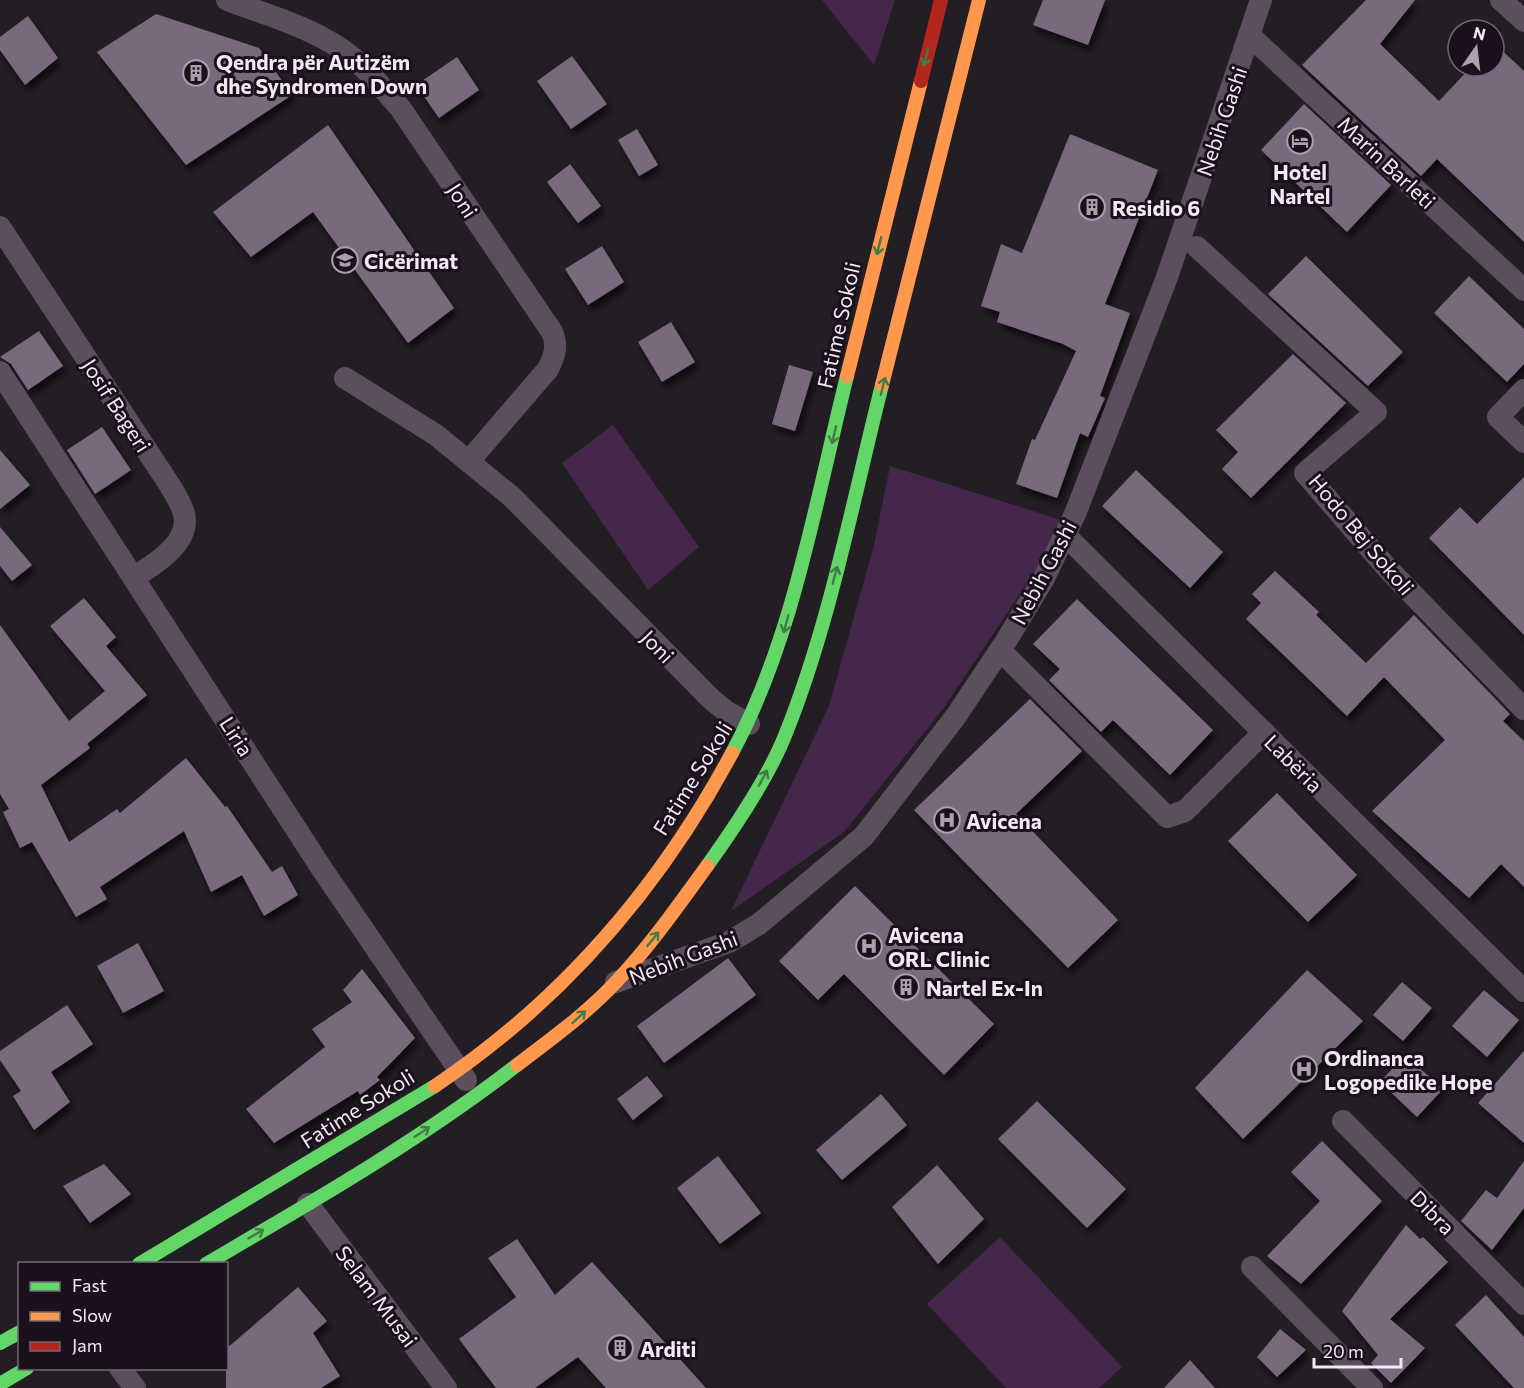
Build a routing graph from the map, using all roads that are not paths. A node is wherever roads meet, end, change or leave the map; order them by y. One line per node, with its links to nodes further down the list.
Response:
1 (227, 0): 15 (street, Joni)
2 (941, 0): 20 (street, Fatime Sokoli, one-way to 20)
3 (979, 0): 22 (street, one-way to 3)
4 (1260, 0): 7 (street, Nebih Gashi)
5 (1501, 0): 6 (street)
6 (1524, 21)
7 (1249, 35): 10 (street, Marin Barleti); 16 (street, Nebih Gashi)
8 (0, 227): 17 (street, Josif Bageri)
9 (1197, 246): 19 (street, Hodo Bej Sokoli)
10 (1524, 290)
11 (0, 372): 17 (street, Liria)
12 (345, 378): 15 (street, Joni)
13 (1524, 390): 14 (street)
14 (1524, 442)
15 (469, 461): 20 (street, Joni)
16 (1065, 535): 18 (street, Nebih Gashi); 21 (street, Labëria)
17 (135, 578): 24 (street, Liria)
18 (1000, 650): 21 (street); 22 (street, Nebih Gashi)
19 (1524, 709)
20 (749, 724): 24 (street, Fatime Sokoli)
21 (1264, 732): 23 (street, Labëria)
22 (615, 983): 25 (street, one-way to 22)
23 (1524, 991)
24 (458, 1069): 25 (street, Liria); 28 (street, Fatime Sokoli)
25 (477, 1096): 27 (street, one-way to 25)
26 (1343, 1121): 31 (street, Dibra)
27 (308, 1204): 29 (street, one-way to 27); 38 (street, Selam Musai)
28 (141, 1262)
29 (208, 1262)
30 (1252, 1267): 39 (street)
31 (1524, 1304)
32 (18, 1333): 33 (street)
33 (0, 1343)
34 (24, 1370): 36 (street)
35 (122, 1370): 37 (street)
36 (0, 1384)
37 (135, 1388)
38 (446, 1388)
39 (1372, 1388)

